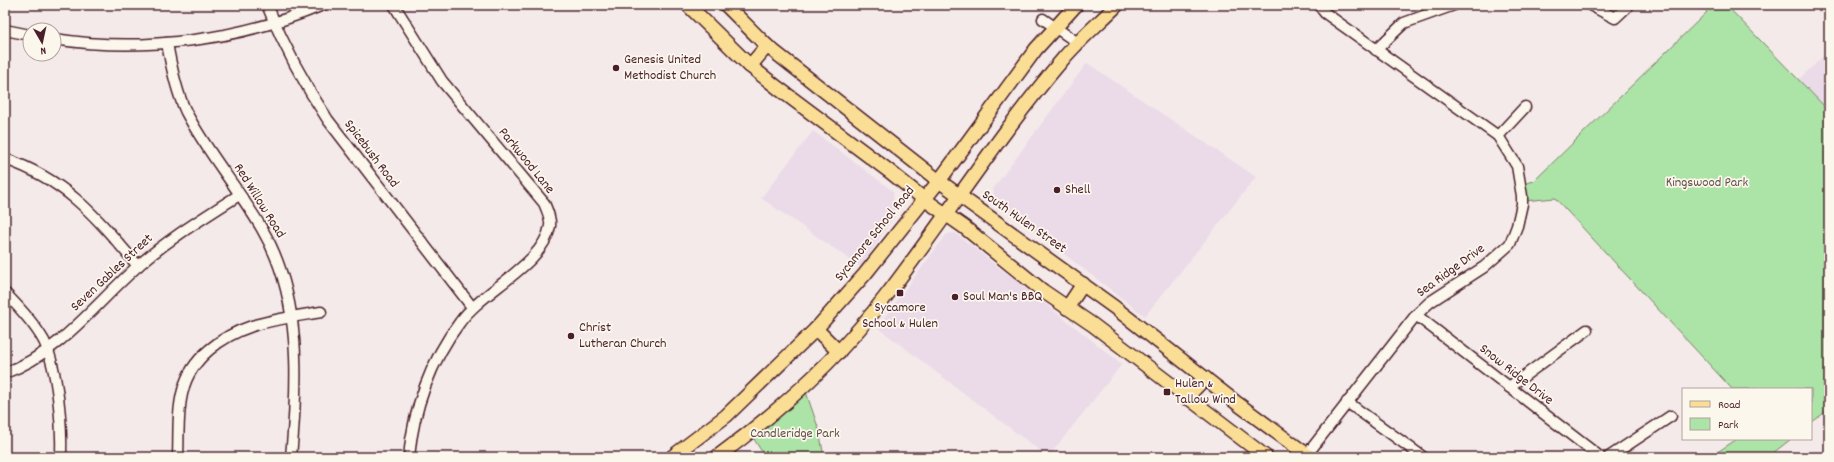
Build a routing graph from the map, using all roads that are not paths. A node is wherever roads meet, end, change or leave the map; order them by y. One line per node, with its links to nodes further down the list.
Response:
1 (267, 5): 13 (street, Spicebush Road)
2 (322, 5): 13 (street)
3 (394, 5): 34 (street, Parkwood Lane)
4 (688, 5): 22 (main road)
5 (726, 5): 20 (main road, South Hulen Street)
6 (1076, 5): 14 (main road, Sycamore School Road)
7 (1117, 5): 19 (main road)
8 (1319, 5): 21 (street, Sea Ridge Drive)
9 (1454, 5): 21 (street)
10 (1590, 5): 11 (street)
11 (1629, 5)
12 (1043, 19): 14 (street)
13 (274, 22): 18 (street); 34 (street, Spicebush Road)
14 (1056, 27): 19 (street); 26 (main road, Sycamore School Road)
15 (5, 30): 16 (street)
16 (22, 33)
17 (62, 40): 18 (street)
18 (167, 42): 27 (street, Red Willow Road)
19 (1078, 43): 28 (main road)
20 (767, 46): 22 (main road); 26 (main road, South Hulen Street)
21 (1376, 50): 24 (street, Sea Ridge Drive)
22 (750, 66): 29 (main road)
23 (1525, 107): 24 (street)
24 (1498, 136): 37 (street, Sea Ridge Drive)
25 (5, 159): 31 (street)
26 (939, 181): 28 (main road, South Hulen Street); 29 (main road, Sycamore School Road)
27 (239, 195): 31 (street, Seven Gables Street); 38 (street, Red Willow Road)
28 (959, 196): 30 (main road); 32 (main road, South Hulen Street)
29 (924, 200): 30 (main road); 39 (main road, Sycamore School Road)
30 (945, 214): 35 (main road); 42 (main road)
31 (138, 266): 41 (street, Seven Gables Street)
32 (1083, 284): 35 (main road); 44 (main road, South Hulen Street)
33 (5, 293): 41 (street)
34 (472, 307): 54 (street, Parkwood Lane)
35 (1067, 308): 46 (main road)
36 (321, 312): 38 (street)
37 (1416, 315): 45 (street, Snow Ridge Drive); 47 (street, Sea Ridge Drive)
38 (292, 318): 52 (street); 53 (street, Red Willow Road)
39 (816, 329): 42 (main road); 49 (main road, Sycamore School Road)
40 (1587, 330): 45 (street)
41 (47, 351): 43 (street, Seven Gables Street); 51 (street)
42 (839, 352): 55 (main road)
43 (5, 373)
44 (1205, 378): 46 (main road); 50 (main road, South Hulen Street)
45 (1509, 387): 58 (street, Snow Ridge Drive)
46 (1186, 398): 56 (main road)
47 (1347, 402): 50 (street, Sea Ridge Drive); 57 (street)
48 (1671, 416): 59 (street)
49 (679, 455)
50 (1308, 456)
51 (61, 457)
52 (178, 457)
53 (291, 457)
54 (408, 457)
55 (717, 457)
56 (1266, 457)
57 (1423, 457)
58 (1600, 457)
59 (1609, 457)

